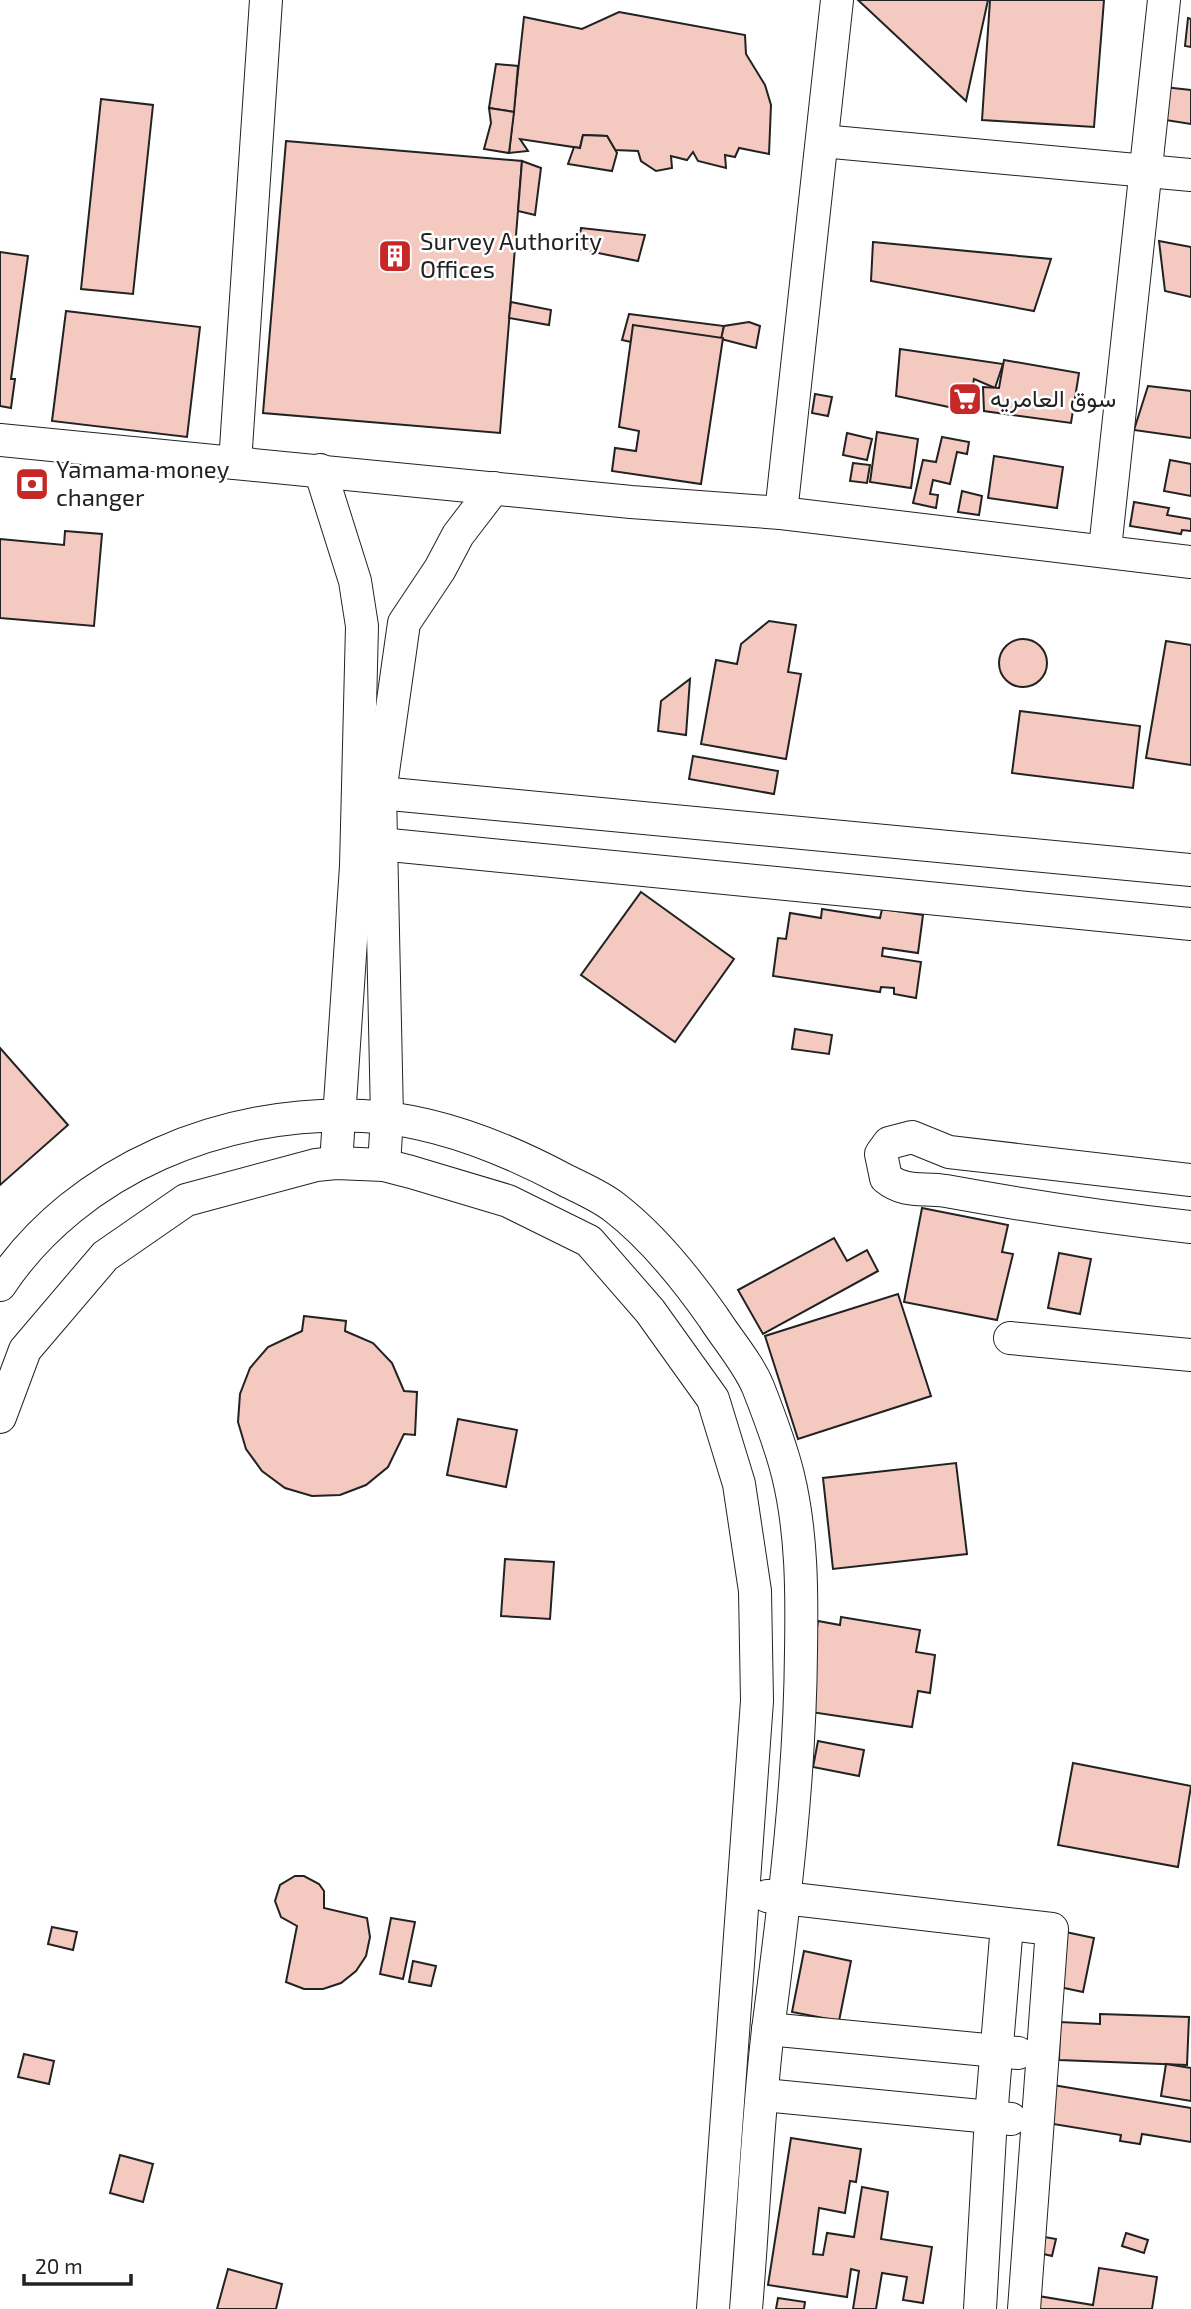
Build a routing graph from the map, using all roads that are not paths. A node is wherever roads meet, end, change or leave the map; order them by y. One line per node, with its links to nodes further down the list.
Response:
1 (266, 0): 8 (street)
2 (837, 0): 4 (street)
3 (1164, 0): 5 (street)
4 (822, 141): 5 (street); 11 (street)
5 (1145, 170): 6 (street); 12 (street)
6 (1191, 174)
7 (0, 440): 8 (street)
8 (235, 463): 9 (street)
9 (320, 470): 10 (street); 18 (street)
10 (494, 488): 11 (street); 14 (street)
11 (781, 513): 12 (street)
12 (1105, 550): 13 (street)
13 (1191, 562)
14 (380, 793): 15 (street); 16 (street)
15 (380, 844): 17 (street); 19 (street)
16 (1191, 870)
17 (1191, 924)
18 (340, 1115): 19 (street); 20 (street); 25 (street)
19 (387, 1117): 21 (street); 30 (street)
20 (336, 1163): 21 (street); 28 (street)
21 (384, 1165): 29 (street)
22 (1176, 1179): 23 (street); 23 (street)
23 (1156, 1223): 24 (street)
24 (1191, 1227)
25 (0, 1285)
26 (1010, 1338): 27 (street)
27 (1191, 1355)
28 (0, 1417)
29 (754, 1748): 30 (street); 31 (street)
30 (797, 1752): 32 (street)
31 (745, 1894): 32 (street); 41 (street)
32 (786, 1899): 33 (street); 34 (street)
33 (1007, 1925): 35 (street); 36 (street)
34 (768, 2029): 35 (street); 37 (street)
35 (998, 2051): 36 (street); 38 (street)
36 (1043, 2056): 39 (street)
37 (764, 2095): 38 (street); 40 (street)
38 (991, 2117): 39 (street); 44 (street)
39 (1037, 2121): 45 (street)
40 (754, 2217): 41 (street); 43 (street)
41 (720, 2221): 42 (street)
42 (713, 2309)
43 (746, 2309)
44 (980, 2309)
45 (1024, 2309)

